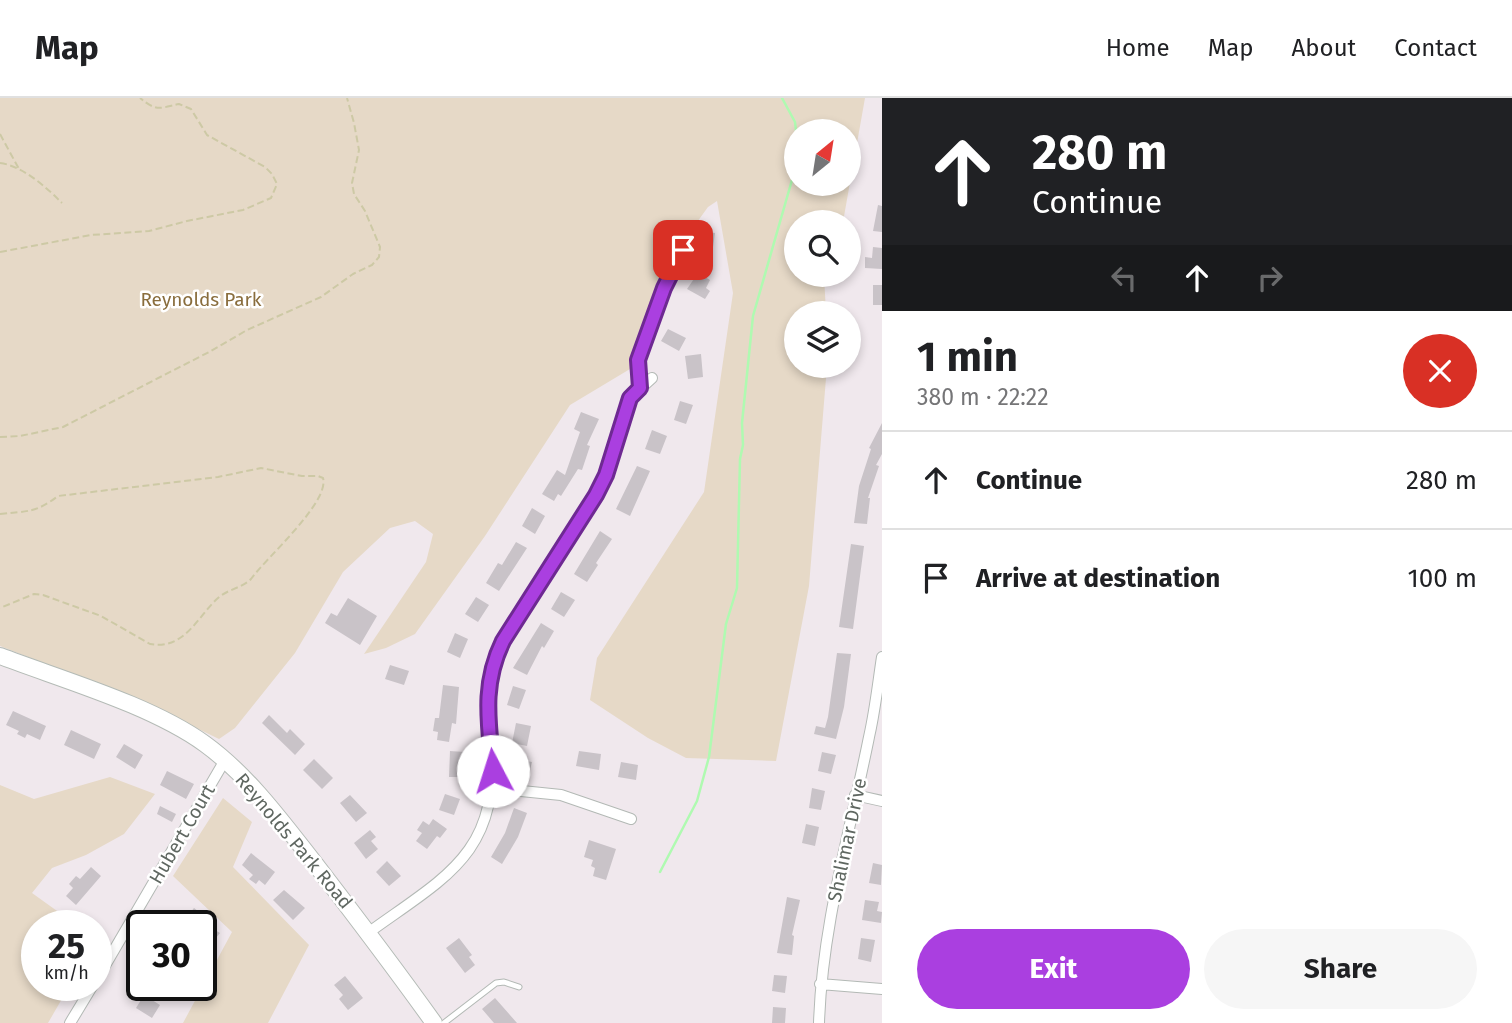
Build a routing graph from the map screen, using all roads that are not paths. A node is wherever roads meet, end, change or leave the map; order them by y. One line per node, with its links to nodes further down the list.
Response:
1 (683, 250): 3 (lane)
2 (652, 378): 3 (street)
3 (640, 388): 7 (street)
4 (0, 656): 6 (main road, Reynolds Park Road)
5 (882, 657): 8 (street, Shalimar Drive)
6 (225, 760): 11 (main road, Reynolds Park Road); 12 (street, Hubert Court)
7 (492, 788): 10 (street); 11 (street)
8 (855, 795): 9 (street); 13 (street, Shalimar Drive)
9 (882, 801)
10 (631, 819)
11 (368, 933): 18 (main road, Reynolds Park Road)
12 (112, 954)
13 (820, 984): 15 (street); 20 (street, Shalimar Drive)
14 (519, 987): 19 (lane)
15 (882, 989)
16 (83, 1001): 17 (street)
17 (70, 1023)
18 (435, 1023)
19 (444, 1023)
20 (819, 1023)

